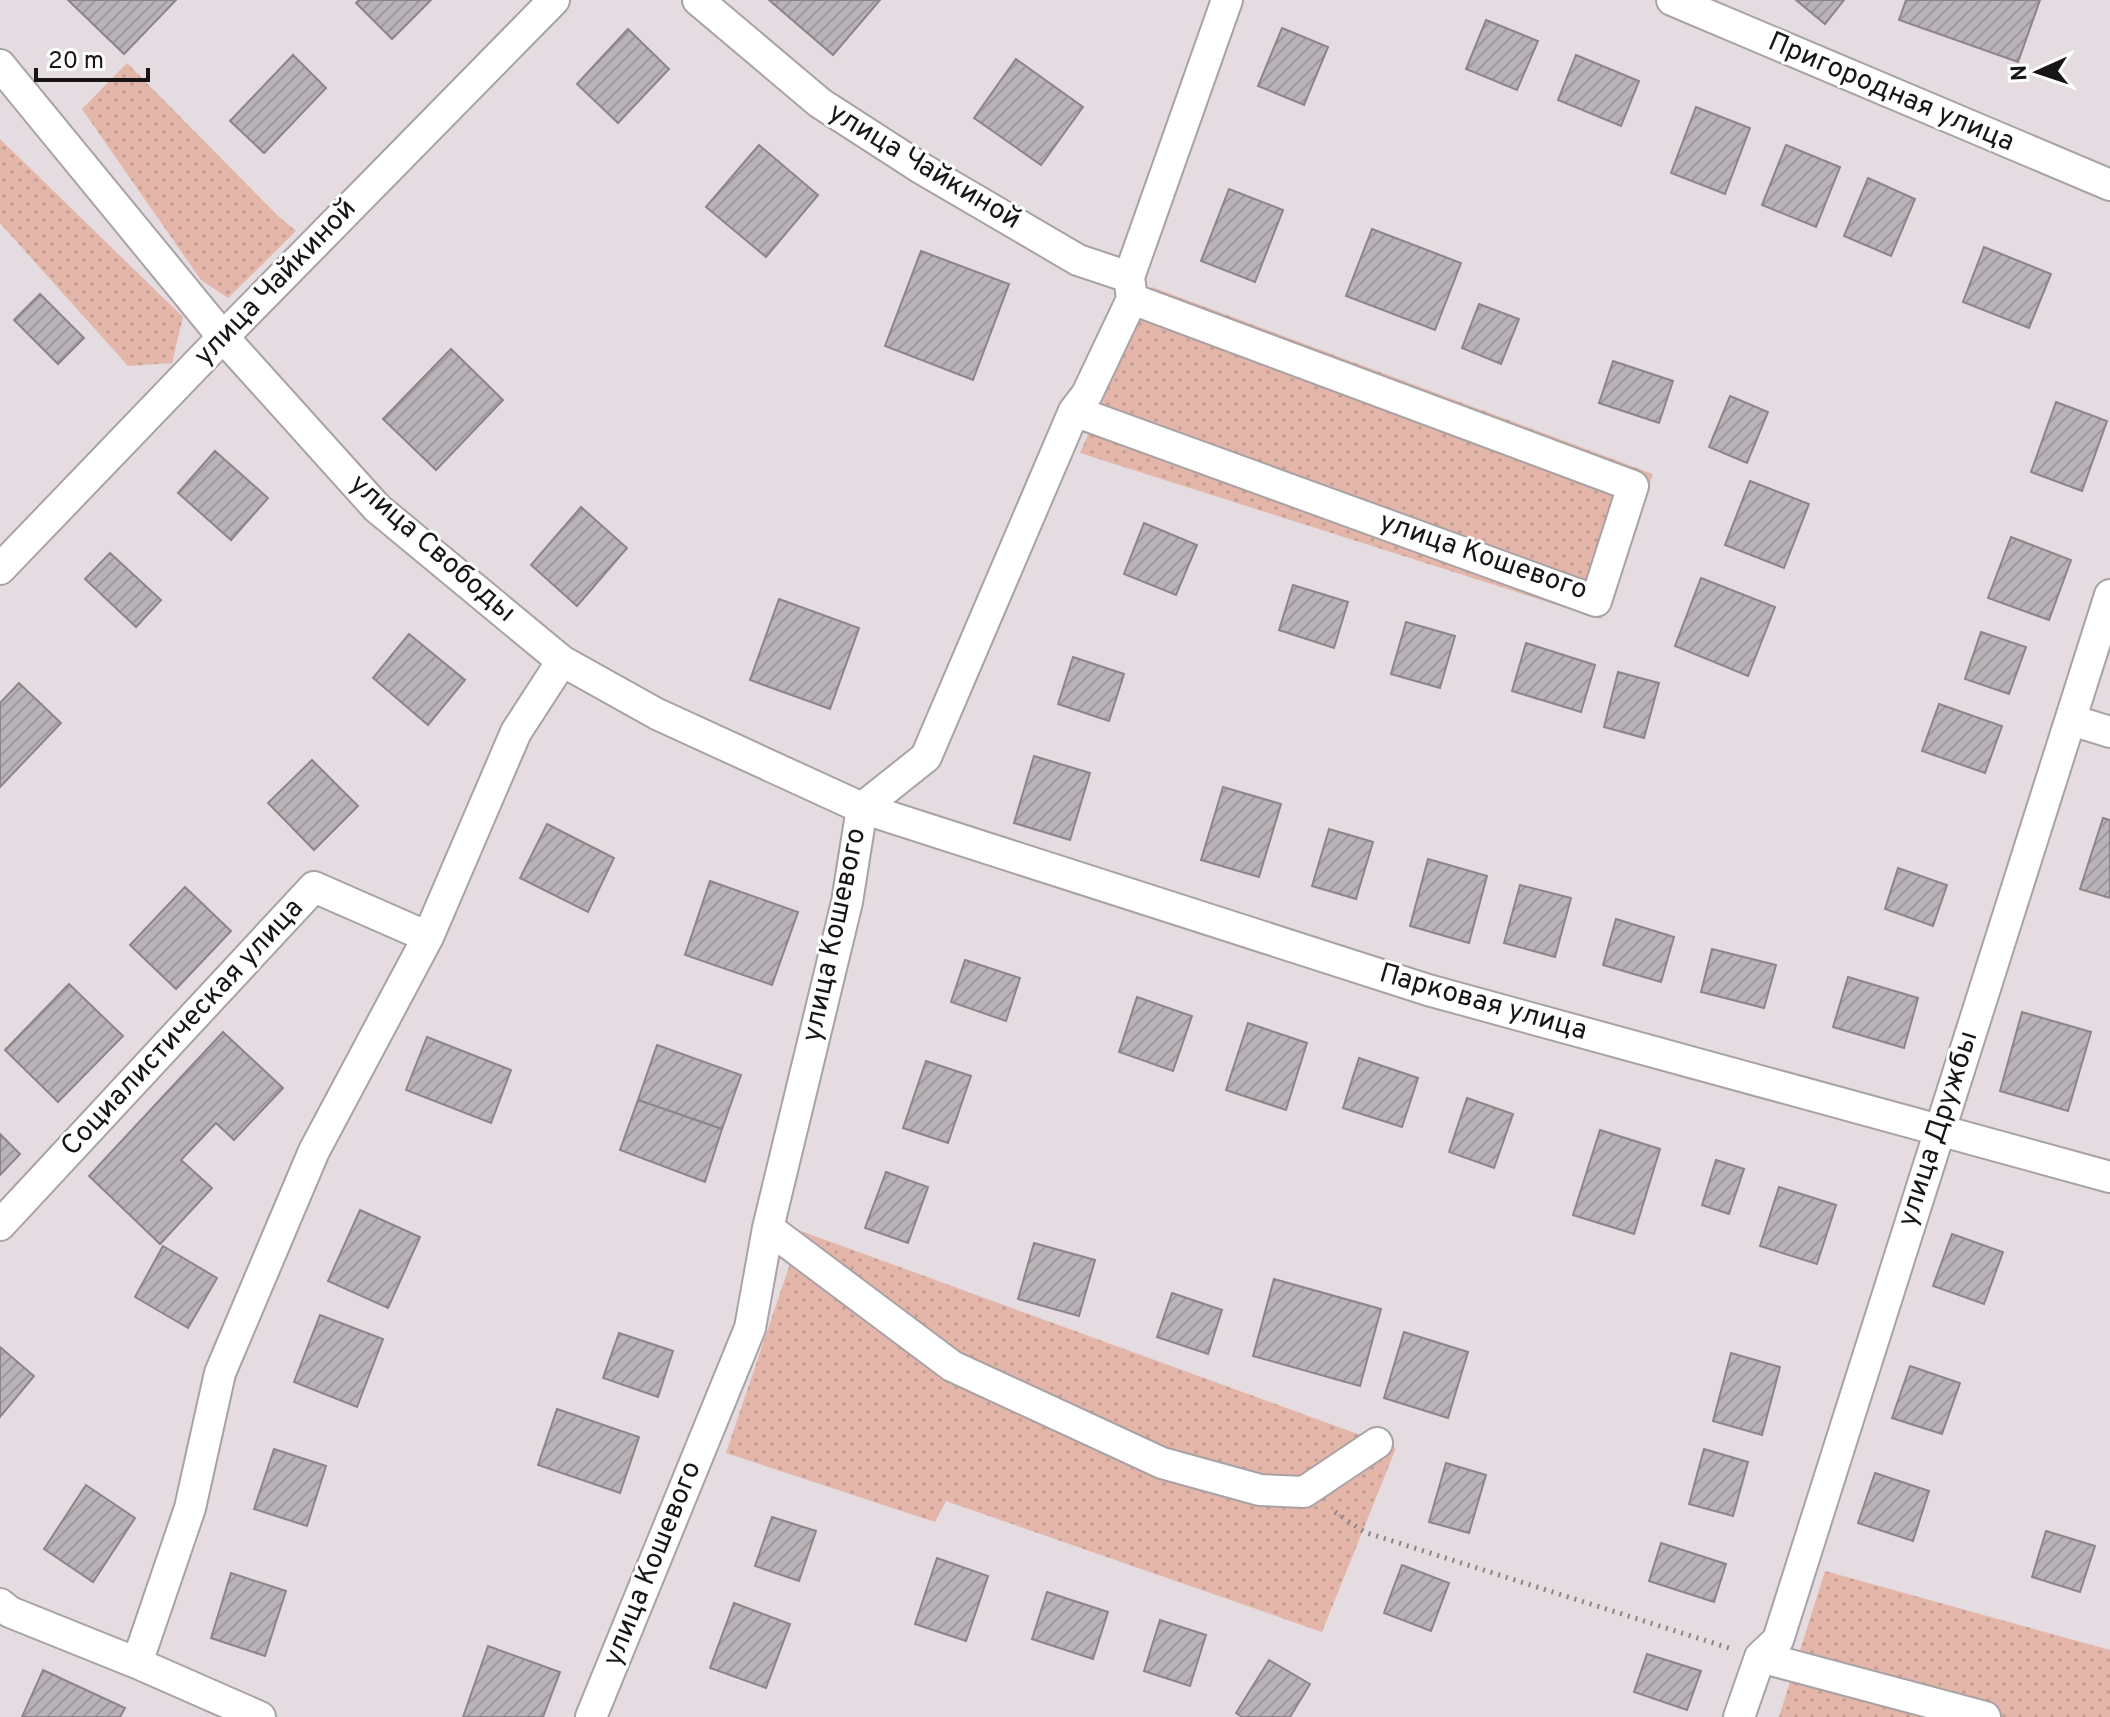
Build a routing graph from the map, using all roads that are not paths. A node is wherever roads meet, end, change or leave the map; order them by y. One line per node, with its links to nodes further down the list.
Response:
1 (554, 0): 8 (street, улица Чайкиной)
2 (698, 0): 7 (street, улица Чайкиной)
3 (1227, 0): 7 (street, улица Кошевого)
4 (1672, 0): 6 (street, Пригородная улица)
5 (0, 65): 8 (street, улица Свободы)
6 (2110, 185)
7 (1131, 288): 9 (street, улица Кошевого); 9 (street, улица Кошевого)
8 (223, 337): 10 (street, улица Чайкиной); 12 (street, улица Свободы)
9 (1074, 411): 15 (street, улица Кошевого)
10 (0, 569)
11 (2110, 595): 13 (street, улица Дружбы)
12 (562, 661): 15 (street, улица Свободы); 16 (street)
13 (2071, 720): 14 (street); 17 (street, улица Дружбы)
14 (2110, 732)
15 (862, 808): 17 (street, Парковая улица); 20 (street, улица Кошевого)
16 (428, 937): 19 (street, Социалистическая улица); 24 (street)
17 (1939, 1129): 18 (street, Парковая улица); 23 (street, улица Дружбы)
18 (2110, 1177)
19 (0, 1225)
20 (768, 1228): 21 (street); 26 (street, улица Кошевого)
21 (1377, 1443)
22 (0, 1604): 24 (street)
23 (1760, 1657): 27 (street, улица Дружбы); 28 (street)
24 (137, 1663): 25 (street)
25 (260, 1717)
26 (591, 1717)
27 (1739, 1717)
28 (1985, 1717)

